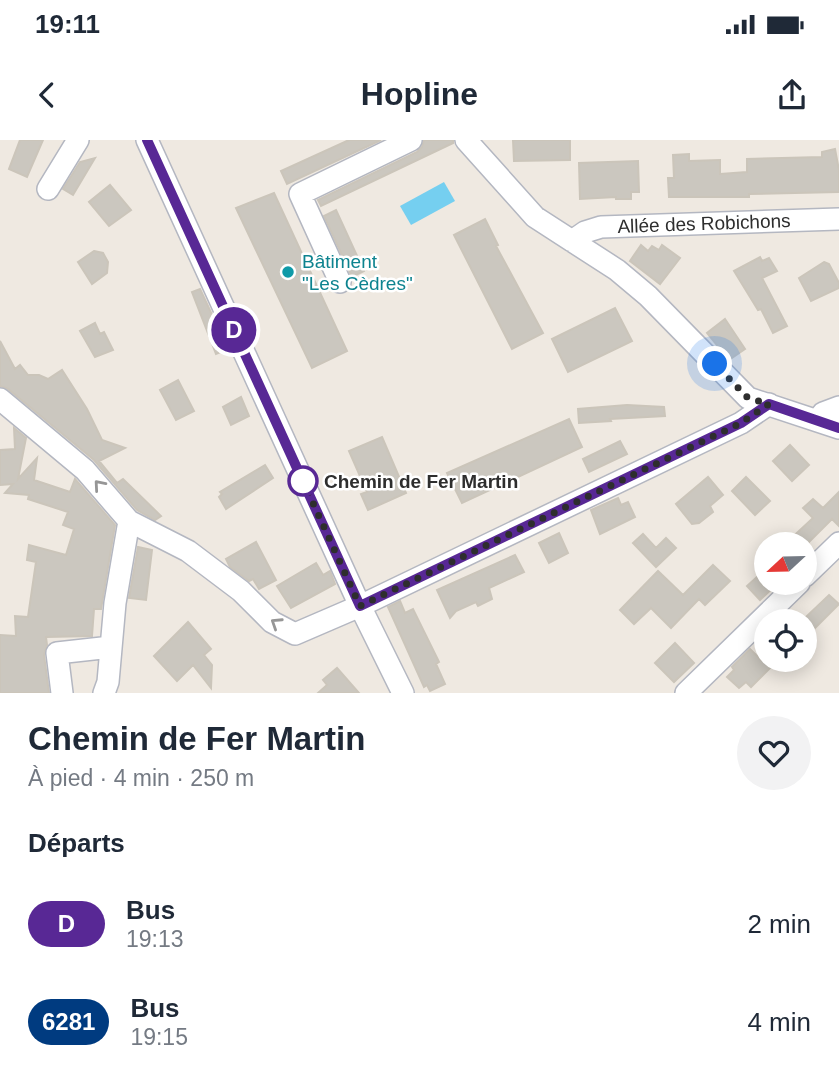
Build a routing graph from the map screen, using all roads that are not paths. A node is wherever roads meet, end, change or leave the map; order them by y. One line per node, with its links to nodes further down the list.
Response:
1 (78, 140): 5 (street)
2 (147, 140): 18 (street)
3 (411, 140): 8 (street)
4 (466, 140): 7 (street)
5 (48, 189)
6 (839, 219): 7 (street, Allée des Robichons)
7 (572, 241): 10 (street)
8 (340, 282)
9 (7, 404): 14 (street, one-way to 9)
10 (769, 404): 12 (street); 18 (street)
11 (839, 407): 12 (street)
12 (819, 420): 13 (street)
13 (839, 428)
14 (129, 521): 18 (street, one-way to 14); 19 (street)
15 (839, 543): 16 (street)
16 (817, 564)
17 (787, 595): 23 (street)
18 (360, 606): 22 (street)
19 (111, 647): 20 (street); 21 (street)
20 (62, 693)
21 (104, 693)
22 (403, 693)
23 (686, 693)

